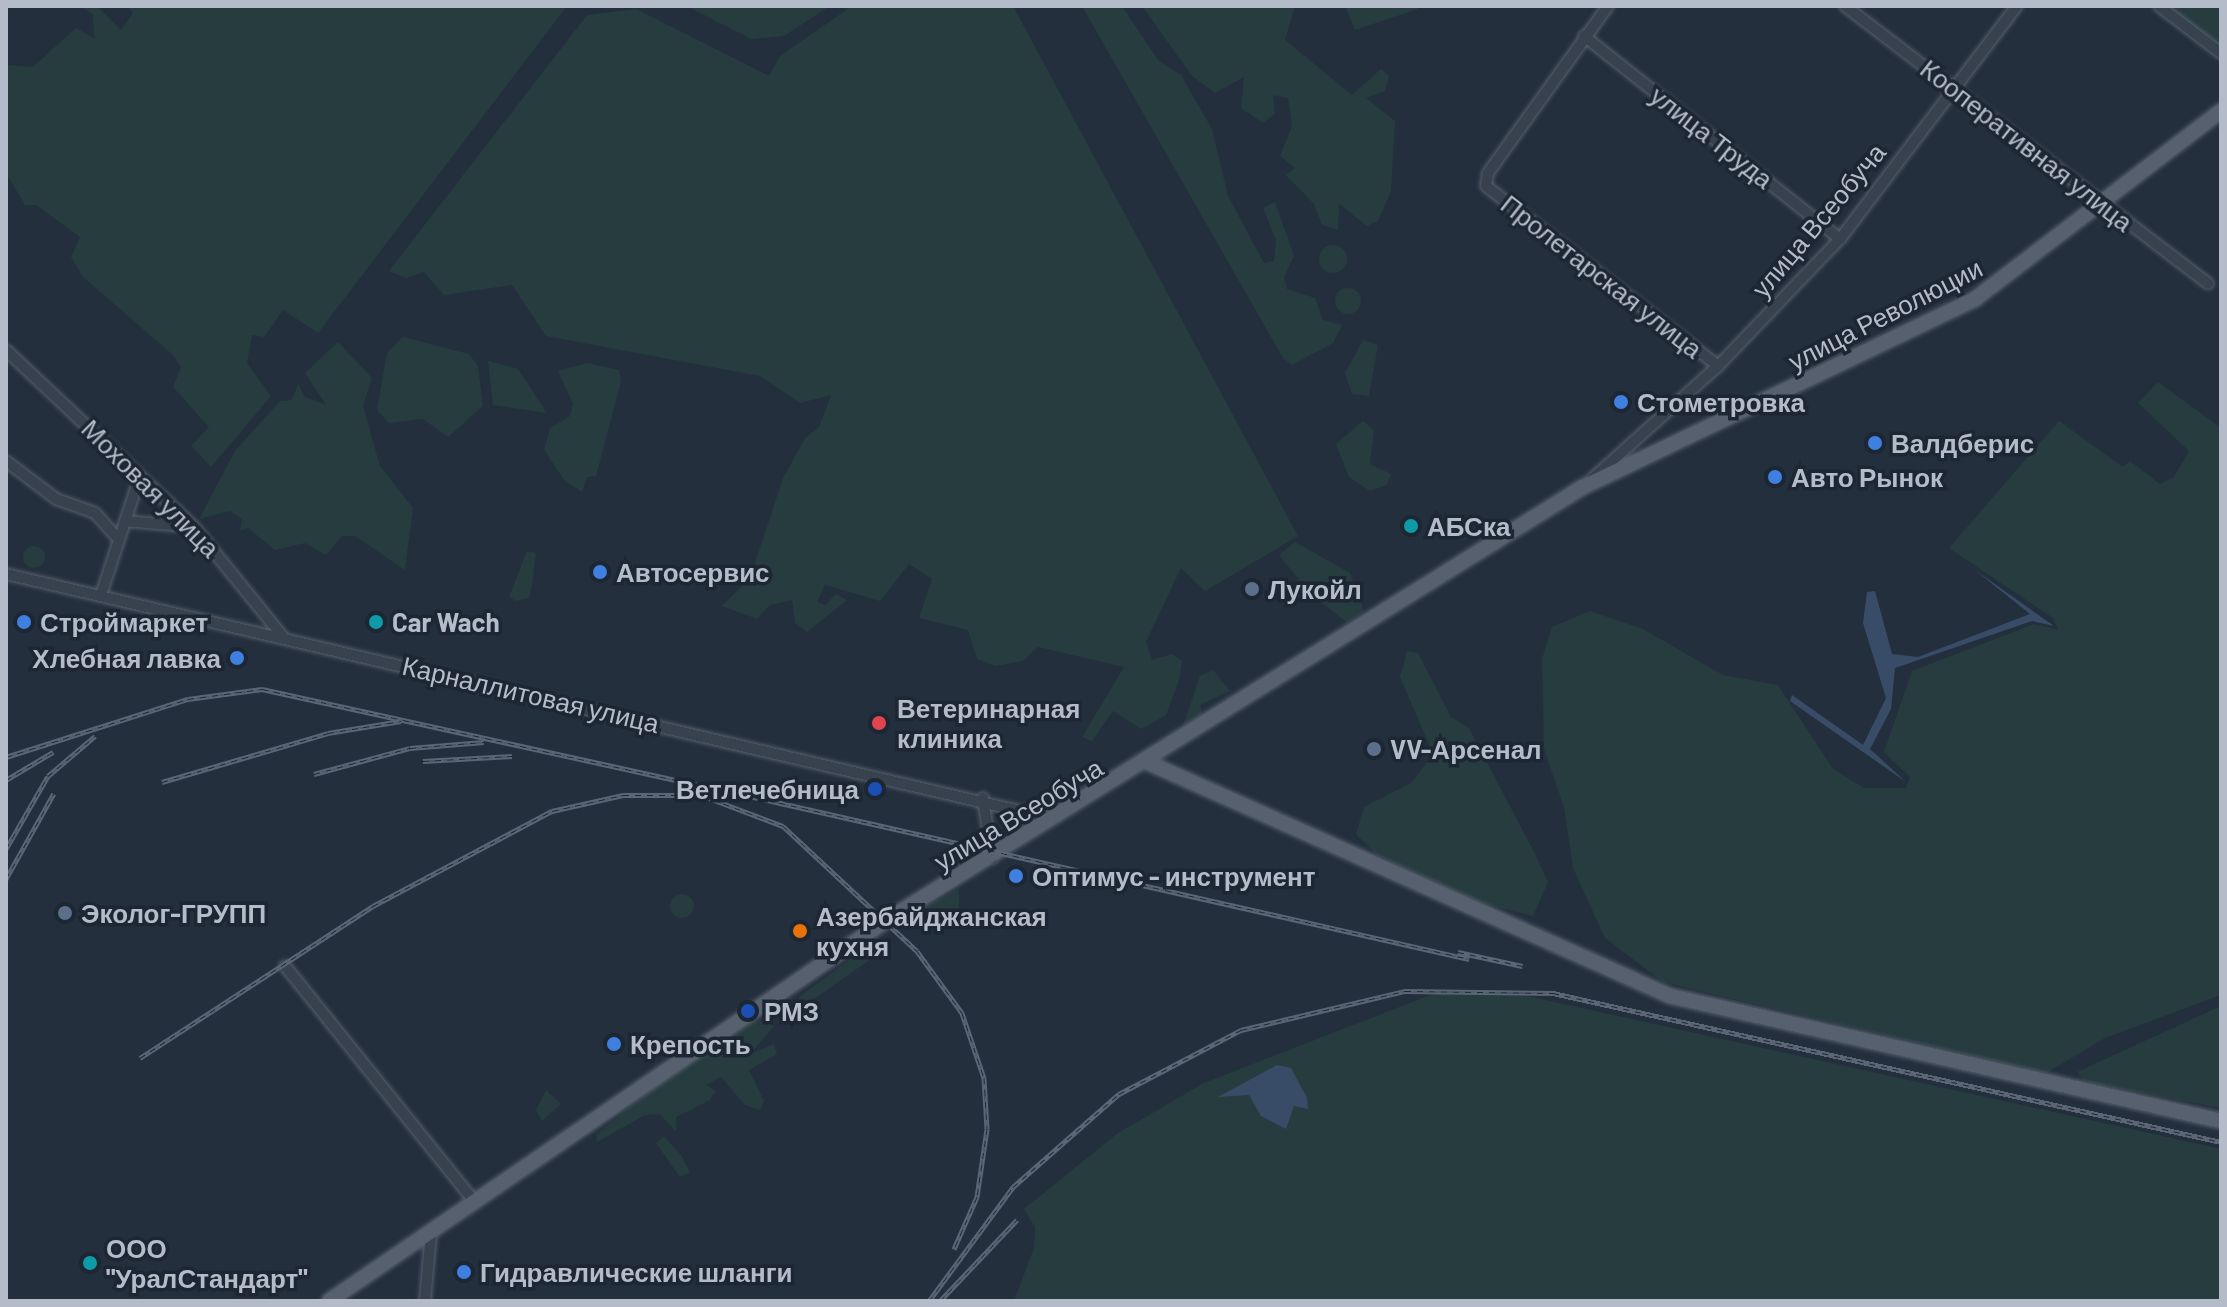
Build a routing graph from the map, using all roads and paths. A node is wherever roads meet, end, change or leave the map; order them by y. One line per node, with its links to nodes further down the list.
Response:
1 (1608, 6): 5 (street)
2 (1845, 6): 7 (street, Кооперативная улица)
3 (2017, 6): 7 (street, улица Всеобуча)
4 (2159, 6): 6 (street)
5 (1584, 36): 10 (street, улица Труда); 13 (street, Пролетарская улица)
6 (2221, 53)
7 (1955, 87): 9 (street, Кооперативная улица); 10 (street, улица Всеобуча)
8 (2221, 111): 9 (main road, улица Революции)
9 (2105, 204): 11 (street, Кооперативная улица); 15 (main road, улица Революции)
10 (1840, 239): 13 (street, улица Всеобуча)
11 (2208, 284)
12 (6, 350): 17 (street, Моховая улица)
13 (1718, 366): 14 (street, улица Всеобуча)
14 (1631, 441): 15 (street); 18 (street, улица Всеобуча)
15 (1641, 455): 18 (main road, улица Революции)
16 (6, 461): 21 (street)
17 (140, 476): 19 (street); 20 (street, Моховая улица)
18 (1583, 487): 25 (main road, улица Всеобуча)
19 (125, 521): 20 (street); 21 (street)
20 (194, 527): 24 (street, Моховая улица)
21 (116, 536): 23 (street)
22 (6, 574): 23 (street, Карналлитовая улица)
23 (101, 595): 24 (street, Карналлитовая улица)
24 (284, 638): 26 (street, Карналлитовая улица)
25 (1149, 763): 27 (main road, улица Всеобуча); 30 (main road)
26 (988, 799): 27 (street, Карналлитовая улица); 28 (street)
27 (1056, 819): 28 (main road, улица Всеобуча)
28 (992, 858): 31 (main road, улица Всеобуча)
29 (285, 966): 31 (street)
30 (2221, 1121)
31 (474, 1201): 32 (main road, улица Всеобуча)
32 (431, 1232): 33 (main road, улица Всеобуча); 34 (street)
33 (329, 1301)
34 (425, 1301)

